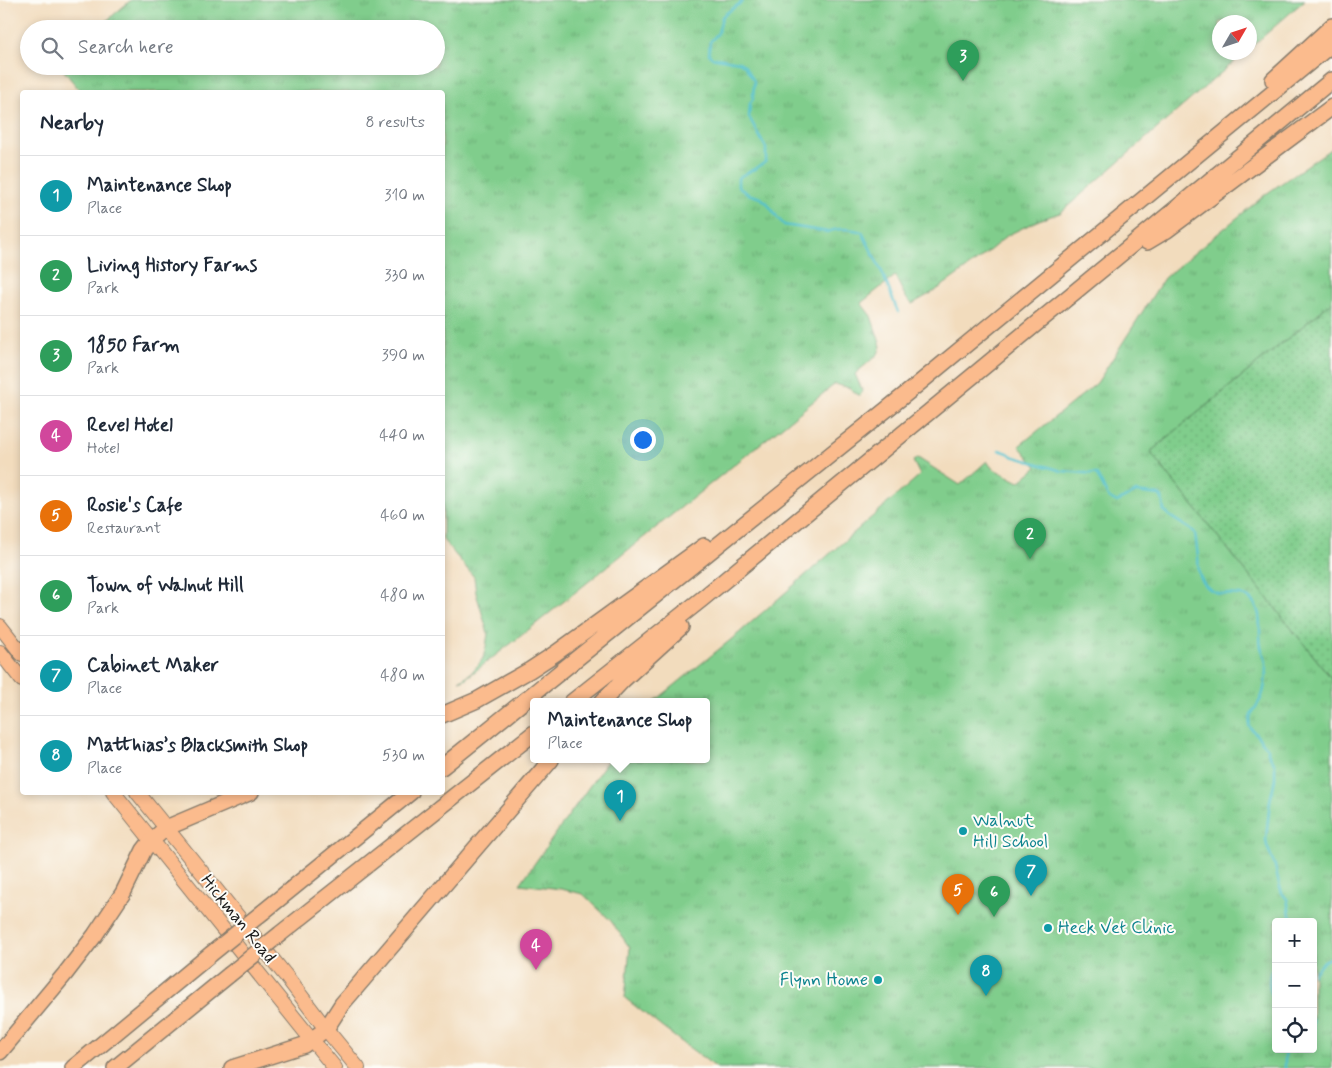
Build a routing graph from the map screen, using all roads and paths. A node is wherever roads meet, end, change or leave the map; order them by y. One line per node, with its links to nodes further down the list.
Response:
1 (1332, 26): 5 (highway)
2 (1332, 44): 5 (highway)
3 (1332, 80): 6 (highway)
4 (1332, 107): 6 (highway)
5 (1175, 172): 7 (highway)
6 (1091, 278): 8 (highway)
7 (794, 485): 15 (highway); 18 (highway)
8 (702, 598): 13 (highway); 14 (highway)
9 (0, 626): 10 (main road)
10 (20, 651)
11 (0, 652): 12 (main road)
12 (20, 677)
13 (577, 698)
14 (606, 698)
15 (445, 714)
16 (530, 736): 29 (highway, bridge)
17 (548, 763): 25 (highway)
18 (445, 766)
19 (115, 795): 24 (main road, Hickman Road)
20 (139, 795): 23 (main road, Hickman Road)
21 (245, 795): 23 (highway)
22 (407, 795): 28 (highway, bridge)
23 (166, 828): 24 (highway); 25 (main road, Hickman Road)
24 (152, 841): 26 (main road, Hickman Road); 27 (highway)
25 (326, 1029): 26 (highway); 32 (main road, Hickman Road)
26 (312, 1040): 30 (highway); 31 (main road, Hickman Road)
27 (0, 1052)
28 (73, 1068)
29 (115, 1068)
30 (232, 1068)
31 (335, 1068)
32 (358, 1068)

